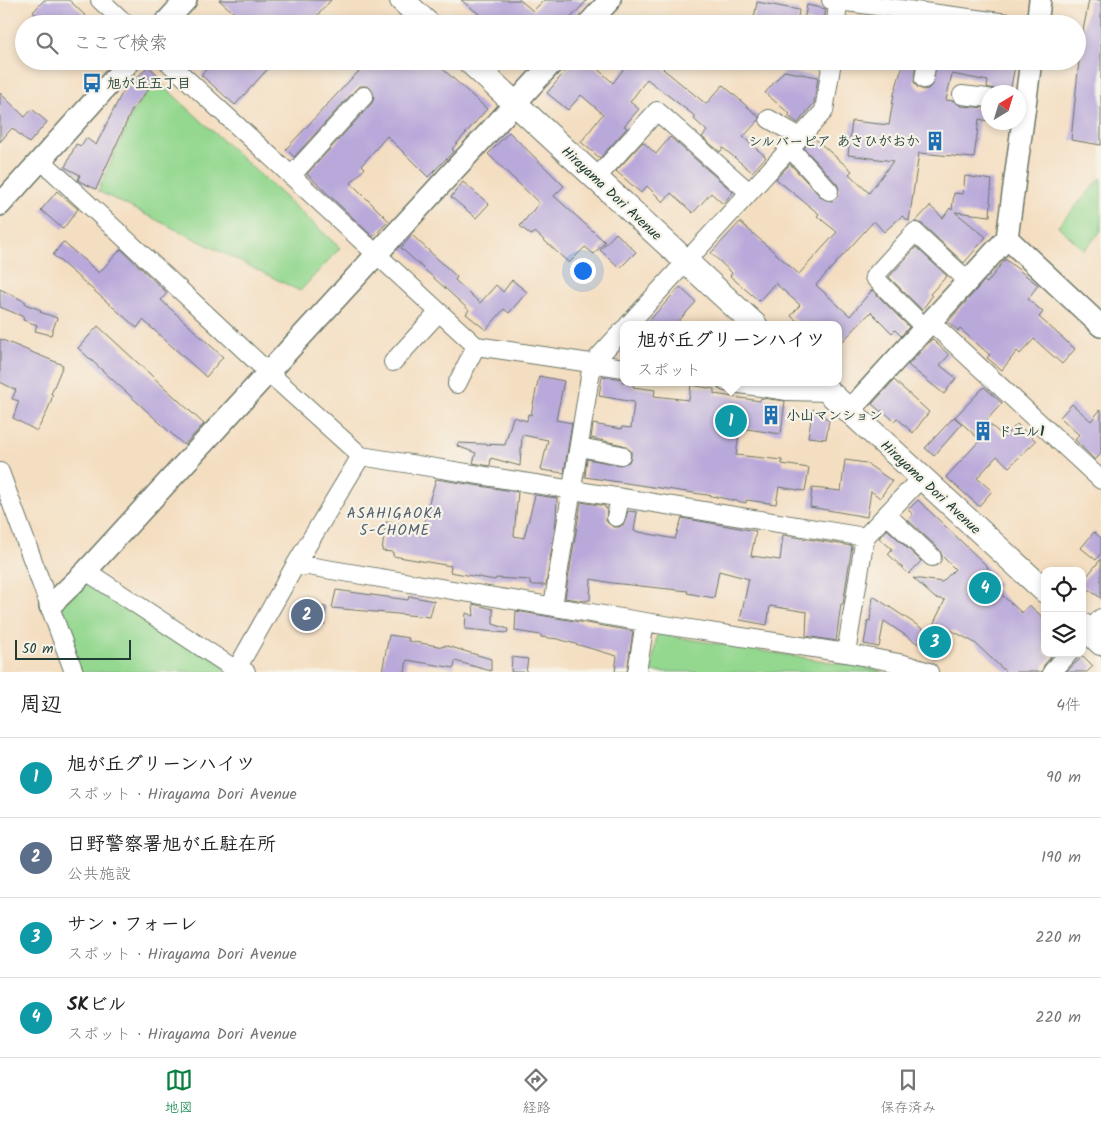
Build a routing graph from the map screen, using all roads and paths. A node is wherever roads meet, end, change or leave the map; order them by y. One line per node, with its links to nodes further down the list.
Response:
1 (100, 0): 7 (street)
2 (186, 0): 8 (street)
3 (402, 0): 9 (main road)
4 (610, 0): 10 (street)
5 (1040, 0): 13 (street)
6 (834, 1): 11 (street); 12 (street)
7 (116, 15)
8 (172, 15)
9 (418, 15)
10 (596, 15)
11 (835, 15)
12 (917, 15)
13 (1038, 15)
14 (122, 70): 30 (street)
15 (177, 70): 31 (street)
16 (479, 70): 26 (main road, Hirayama Dori Avenue)
17 (546, 70): 26 (street)
18 (831, 70): 29 (street)
19 (926, 70): 21 (street)
20 (1030, 70): 22 (street)
21 (924, 79)
22 (1026, 86)
23 (962, 95): 25 (street)
24 (364, 96): 31 (street)
25 (981, 97)
26 (516, 104): 32 (main road, Hirayama Dori Avenue); 37 (street)
27 (769, 120): 29 (street)
28 (1019, 130): 36 (street)
29 (795, 143): 33 (street); 34 (street)
30 (41, 160): 35 (street); 50 (street)
31 (291, 176): 37 (street)
32 (596, 178): 34 (street); 38 (main road, Hirayama Dori Avenue)
33 (829, 191)
34 (749, 192): 38 (street)
35 (0, 205)
36 (1007, 238): 39 (street); 44 (street)
37 (377, 255): 40 (street); 50 (street)
38 (686, 261): 41 (street); 42 (main road, Hirayama Dori Avenue)
39 (968, 281): 43 (street); 43 (street)
40 (438, 313): 46 (street); 47 (street)
41 (632, 321)
42 (751, 321)
43 (928, 325): 54 (street); 60 (street)
44 (1101, 326)
45 (620, 334): 48 (street)
46 (476, 346): 48 (street); 51 (street)
47 (393, 362)
48 (592, 364): 49 (street); 55 (street)
49 (620, 368)
50 (269, 373): 57 (street); 68 (street)
51 (457, 384)
52 (750, 386): 53 (street)
53 (823, 387): 54 (main road, Hirayama Dori Avenue)
54 (849, 411): 59 (main road, Hirayama Dori Avenue)
55 (579, 447): 56 (street); 61 (street)
56 (621, 455)
57 (361, 456): 61 (street); 67 (street)
58 (0, 472): 70 (street)
59 (921, 478): 63 (street); 69 (main road, Hirayama Dori Avenue)
60 (1101, 480)
61 (572, 490): 62 (street); 71 (street)
62 (620, 498): 64 (street); 65 (street)
63 (887, 515): 65 (street); 66 (street)
64 (616, 517)
65 (865, 537): 73 (street)
66 (932, 557)
67 (296, 564): 71 (street); 75 (street)
68 (86, 571): 70 (street); 75 (street)
69 (1041, 587)
70 (50, 606): 76 (street)
71 (552, 606): 72 (street)
72 (645, 622): 73 (street); 77 (street)
73 (846, 653): 78 (street)
74 (1065, 657): 79 (street)
75 (239, 671)
76 (74, 672)
77 (637, 672)
78 (929, 672)
79 (1052, 672)

